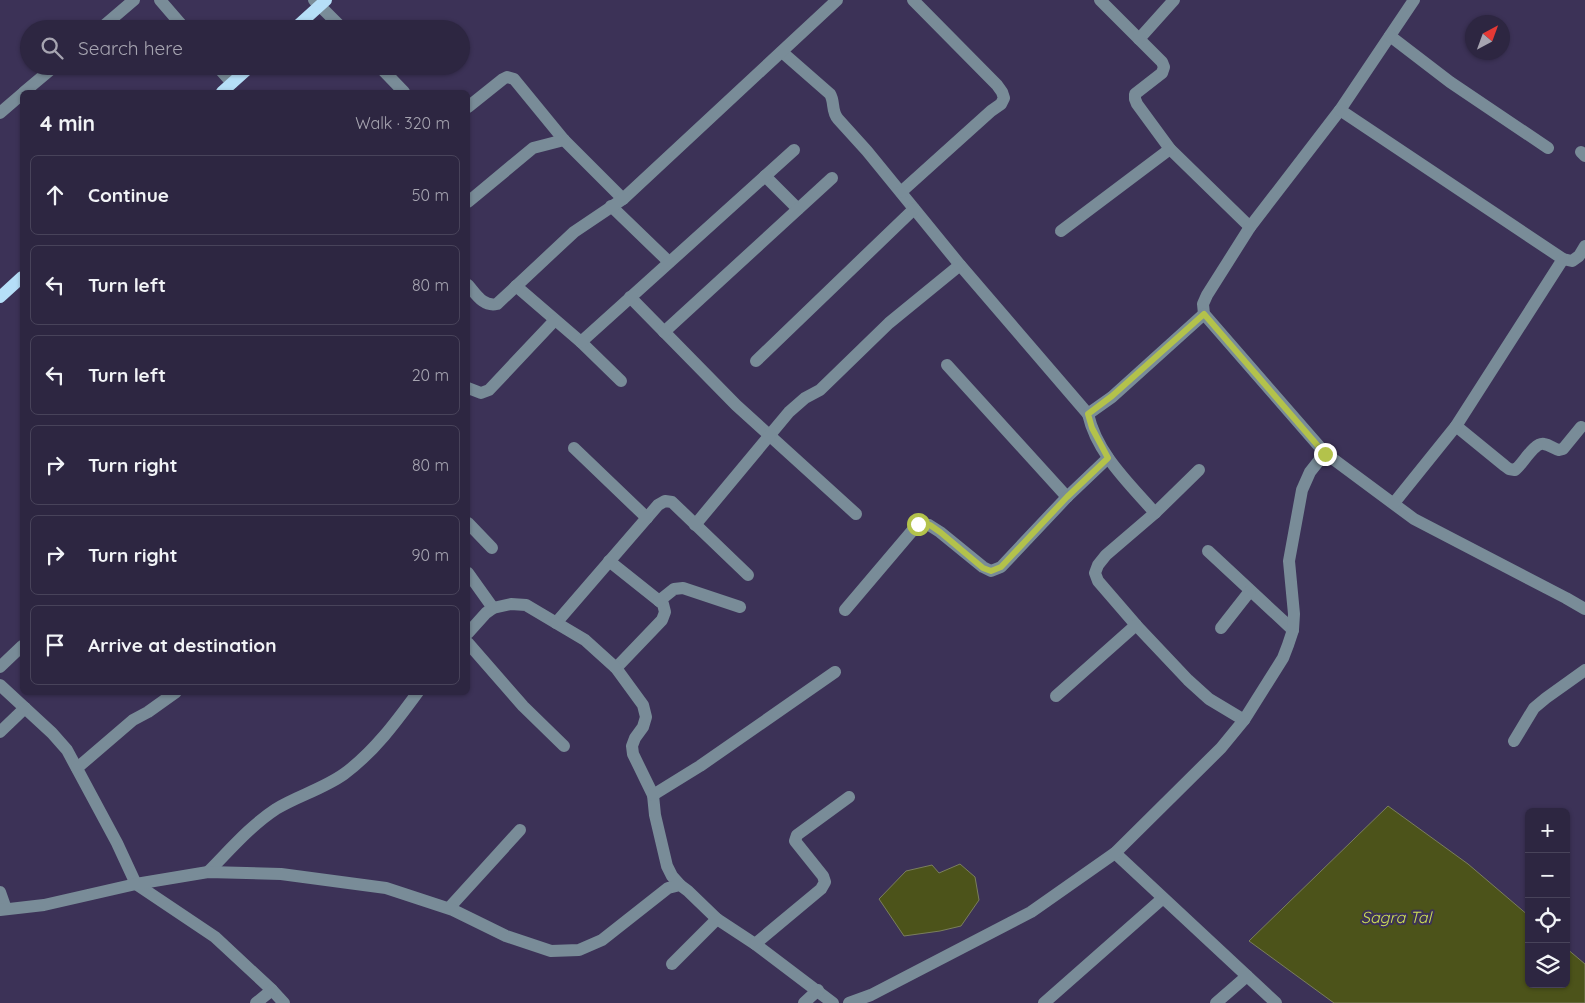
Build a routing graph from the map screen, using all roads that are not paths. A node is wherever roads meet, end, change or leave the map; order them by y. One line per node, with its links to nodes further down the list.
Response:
1 (134, 0): 9 (street)
2 (160, 0): 10 (street)
3 (837, 0): 15 (street)
4 (913, 0): 34 (street)
5 (1100, 0): 14 (street)
6 (1174, 0): 14 (street)
7 (1414, 0): 13 (street)
8 (320, 2): 11 (main road); 12 (street)
9 (111, 20)
10 (177, 20)
11 (303, 20)
12 (335, 20)
13 (1390, 36): 26 (street); 29 (street)
14 (1139, 39): 30 (street)
15 (782, 52): 34 (street); 35 (street)
16 (44, 75): 21 (street)
17 (225, 75): 20 (street)
18 (241, 75): 20 (main road)
19 (388, 75): 23 (street)
20 (232, 83): 22 (main road)
21 (27, 90)
22 (224, 90)
23 (402, 90)
24 (20, 96): 27 (street)
25 (470, 105): 28 (street)
26 (1340, 110): 40 (street); 43 (street)
27 (0, 113)
28 (564, 140): 35 (street); 36 (street)
29 (1548, 148)
30 (1170, 149): 40 (street); 41 (street)
31 (794, 150): 32 (street)
32 (765, 176): 38 (street); 44 (street)
33 (832, 178): 38 (street)
34 (900, 192): 39 (street)
35 (623, 199): 37 (street)
36 (470, 200)
37 (611, 206): 44 (street); 47 (street)
38 (798, 209): 53 (street)
39 (914, 209): 45 (street); 55 (street)
40 (1250, 227): 51 (street)
41 (1061, 231)
42 (1585, 246): 43 (street)
43 (1563, 259): 60 (street)
44 (669, 262): 50 (street)
45 (960, 264): 59 (street); 62 (street)
46 (20, 278): 49 (main road)
47 (516, 286): 48 (street); 52 (street)
48 (470, 287)
49 (0, 297)
50 (630, 297): 53 (street); 54 (street)
51 (1204, 314): 59 (street); 64 (street)
52 (555, 320): 54 (street); 58 (street)
53 (664, 332): 62 (street)
54 (581, 342): 57 (street)
55 (756, 361)
56 (947, 365): 67 (street)
57 (621, 381)
58 (470, 389)
59 (1088, 414): 65 (street)
60 (1456, 426): 61 (street); 68 (street)
61 (1581, 427)
62 (770, 437): 70 (street); 73 (street)
63 (574, 448): 71 (street)
64 (1325, 454): 68 (street); 88 (street)
65 (1108, 458): 67 (street); 69 (street)
66 (1199, 470): 69 (street)
67 (1067, 497): 84 (street)
68 (1394, 503): 83 (street)
69 (1155, 513): 86 (street)
70 (856, 514)
71 (647, 518): 73 (street); 76 (street)
72 (470, 525): 74 (street)
73 (695, 525): 77 (street)
74 (492, 548)
75 (1208, 551): 79 (street)
76 (609, 561): 80 (street); 85 (street)
77 (748, 575)
78 (470, 576): 82 (street)
79 (1250, 590): 87 (street); 88 (street)
80 (660, 601): 81 (street); 93 (street)
81 (740, 607)
82 (493, 608): 85 (street); 89 (street)
83 (1585, 609)
84 (845, 610)
85 (556, 623): 93 (street)
86 (1136, 625): 99 (street); 101 (street)
87 (1221, 628)
88 (1293, 630): 101 (street)
89 (470, 631)
90 (470, 646): 104 (street)
91 (20, 648): 92 (street)
92 (0, 667)
93 (616, 668): 106 (street)
94 (1585, 670): 103 (street)
95 (835, 672): 106 (street)
96 (0, 685): 100 (street)
97 (172, 695): 105 (street)
98 (416, 695): 110 (street)
99 (1056, 696)
100 (25, 708): 102 (street); 105 (street)
101 (1244, 720): 109 (street)
102 (0, 732)
103 (1514, 741)
104 (564, 746)
105 (77, 768): 111 (street)
106 (653, 795): 112 (street)
107 (849, 797): 118 (street)
108 (520, 830): 115 (street)
109 (1115, 853): 114 (street); 123 (street)
110 (208, 872): 111 (street); 115 (street)
111 (136, 884): 116 (street); 121 (street)
112 (680, 885): 115 (street); 117 (street)
113 (0, 892): 116 (street)
114 (1162, 898): 120 (street); 129 (street)
115 (449, 908)
116 (3, 910)
117 (717, 919): 118 (street); 119 (street)
118 (755, 944): 122 (street)
119 (672, 964)
120 (1247, 976): 130 (street); 131 (street)
121 (272, 990): 124 (street); 125 (street)
122 (818, 990): 126 (street); 127 (street)
123 (873, 999): 128 (street)
124 (256, 1003)
125 (284, 1003)
126 (804, 1003)
127 (833, 1003)
128 (849, 1003)
129 (1044, 1003)
130 (1216, 1003)
131 (1276, 1003)

